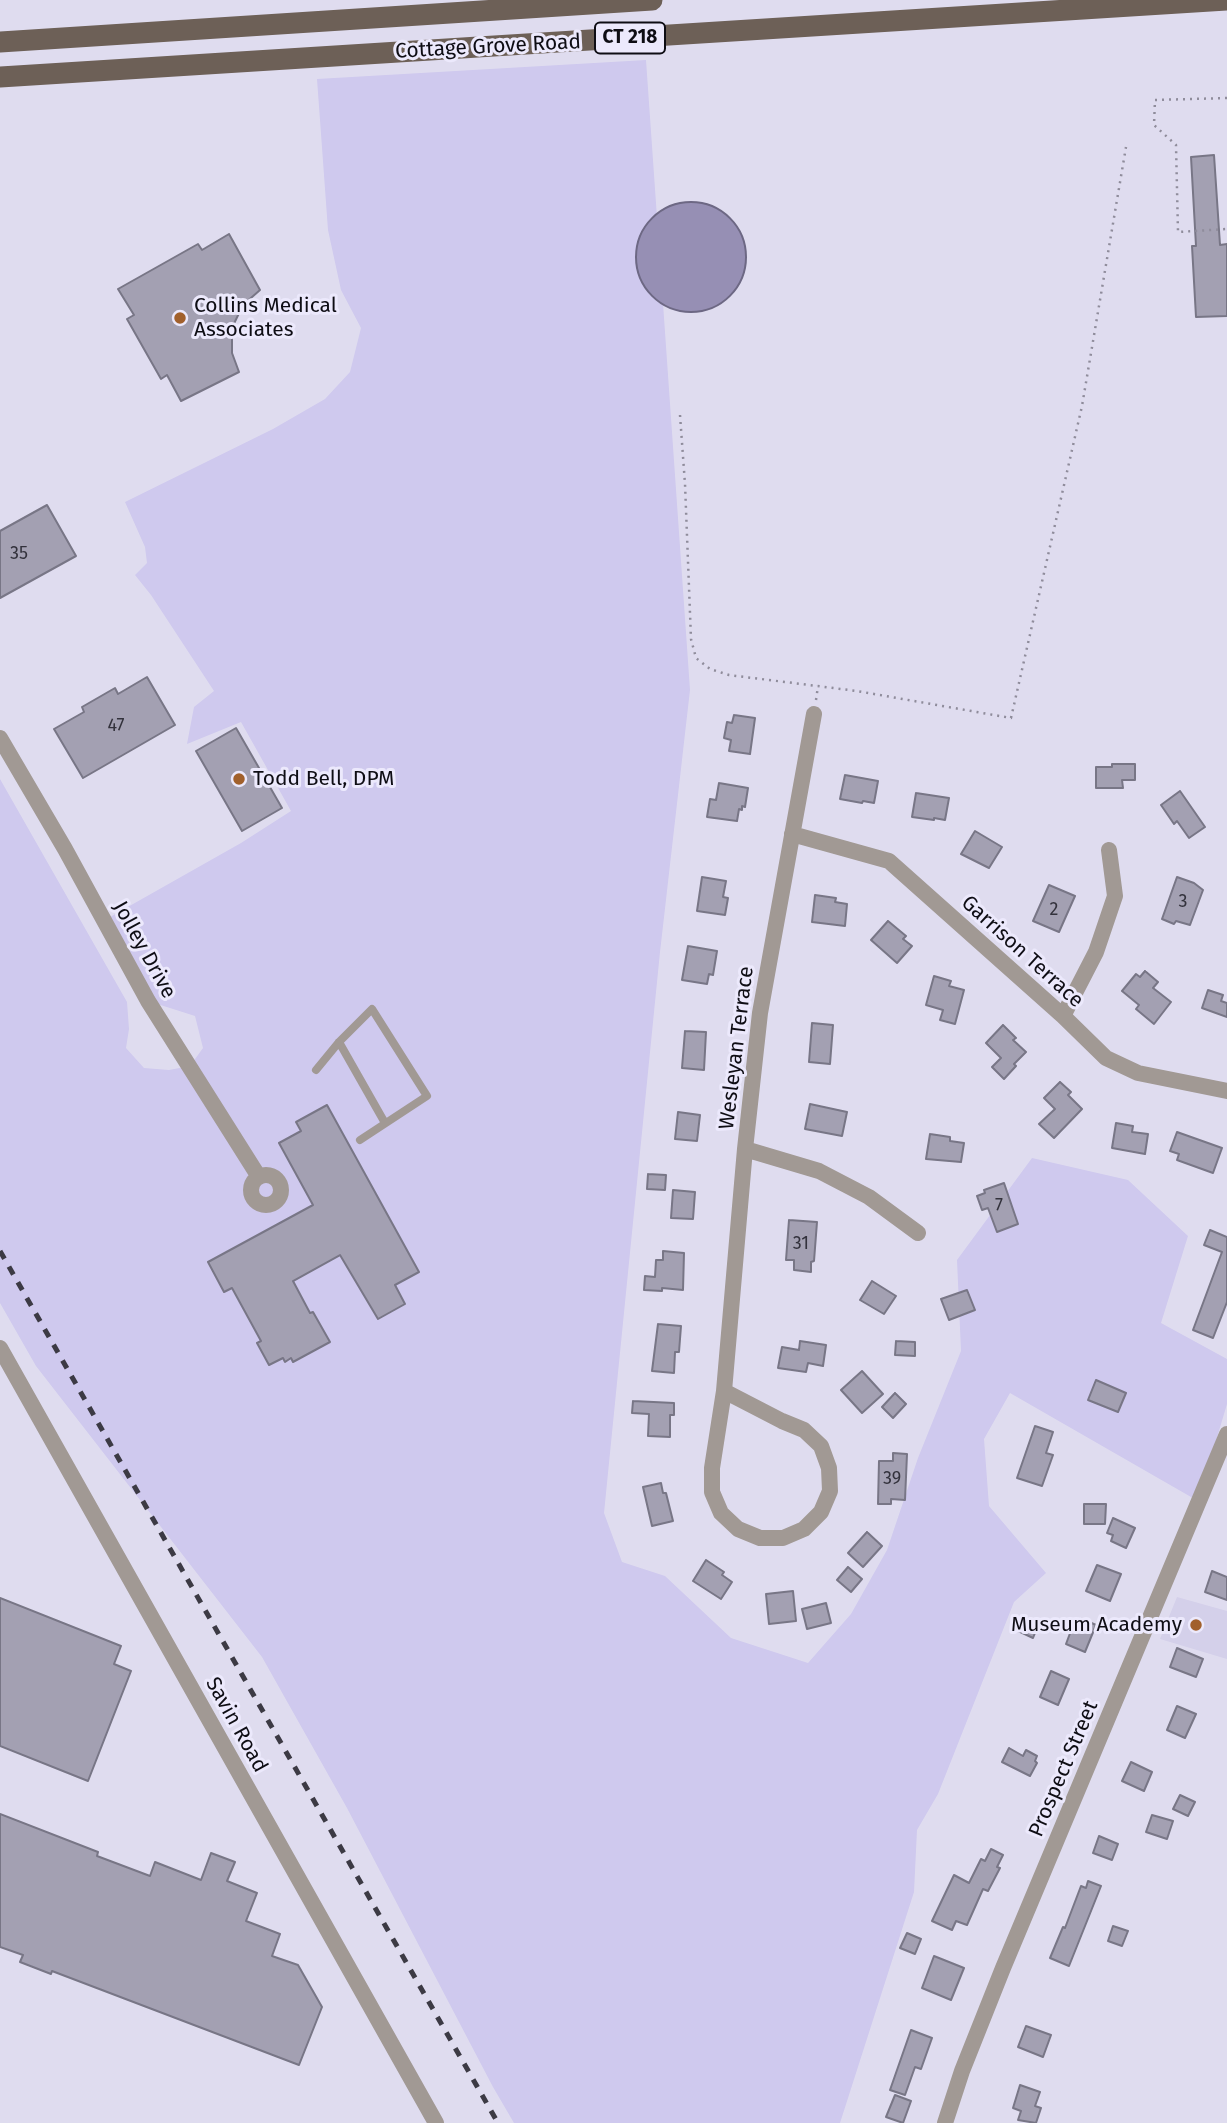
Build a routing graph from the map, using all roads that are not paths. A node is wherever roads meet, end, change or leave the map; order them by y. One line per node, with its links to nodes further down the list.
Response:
1 (652, 0): 4 (main road, Cottage Grove Road / CT 218)
2 (1227, 1): 3 (main road, Cottage Grove Road / CT 218)
3 (1133, 3): 7 (main road, Cottage Grove Road / CT 218)
4 (528, 4): 5 (main road, Cottage Grove Road / CT 218)
5 (294, 23): 6 (main road, Cottage Grove Road / CT 218); 7 (main road)
6 (0, 42)
7 (296, 58): 8 (main road, Cottage Grove Road / CT 218)
8 (0, 78)
9 (814, 714): 11 (street, Wesleyan Terrace)
10 (0, 738): 20 (street, Jolley Drive)
11 (792, 834): 13 (street, Garrison Terrace); 19 (street, Wesleyan Terrace)
12 (1109, 850): 13 (street)
13 (1063, 1016): 16 (street, Garrison Terrace)
14 (339, 1042): 15 (lane); 17 (lane); 17 (lane)
15 (316, 1070)
16 (1227, 1091)
17 (385, 1123): 18 (lane)
18 (360, 1140)
19 (746, 1149): 21 (street); 24 (street, Wesleyan Terrace)
20 (260, 1177)
21 (918, 1233)
22 (0, 1348): 23 (street, Savin Road)
23 (6, 1369): 26 (street, Savin Road)
24 (724, 1391): 24 (street, Wesleyan Terrace)
25 (1227, 1434): 27 (street, Prospect Street)
26 (436, 2123)
27 (945, 2123)

